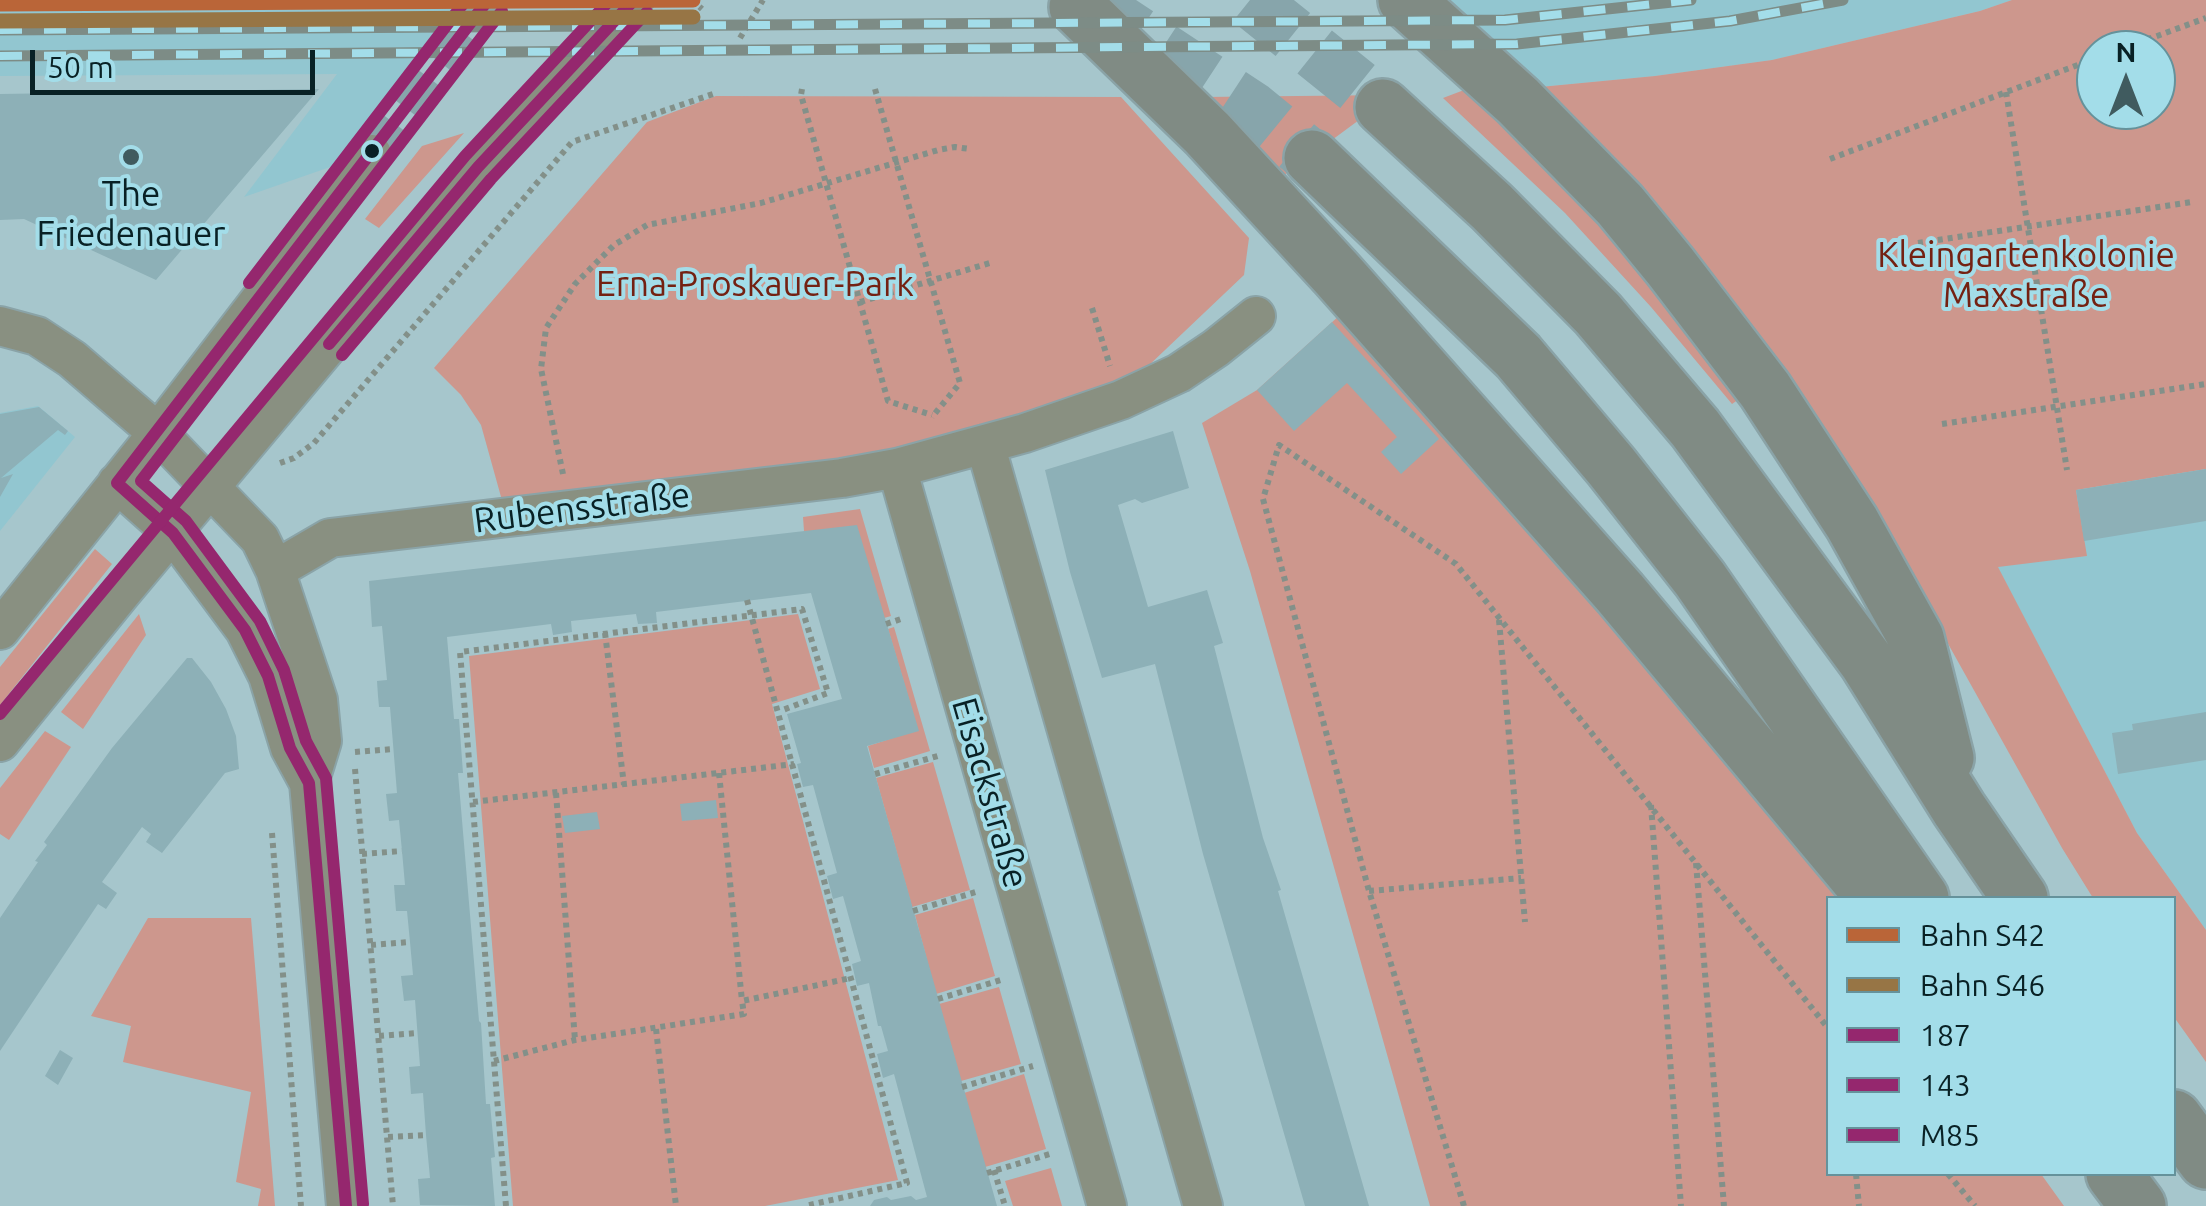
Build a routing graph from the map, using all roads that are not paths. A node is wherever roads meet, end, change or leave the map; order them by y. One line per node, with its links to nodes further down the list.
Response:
1 (634, 0): 13 (street)
2 (1406, 0): 19 (highway)
3 (1077, 7): 20 (highway)
4 (1384, 107): 19 (highway)
5 (372, 154): 9 (street)
6 (1312, 158): 21 (highway)
7 (1256, 316): 10 (street)
8 (0, 326): 9 (street)
9 (158, 433): 12 (street); 13 (street)
10 (984, 444): 11 (street); 28 (street)
11 (897, 468): 15 (street, Rubensstraße); 27 (street, Eisackstraße)
12 (117, 483): 14 (street); 16 (street)
13 (212, 486): 14 (street); 15 (street)
14 (173, 533): 17 (street); 18 (street)
15 (275, 570): 18 (street)
16 (0, 630)
17 (0, 742)
18 (309, 783): 26 (street)
19 (1959, 809): 22 (highway)
20 (1873, 896)
21 (1920, 896)
22 (2019, 896)
23 (2176, 1121): 24 (highway)
24 (2206, 1160)
25 (2116, 1176): 29 (highway)
26 (346, 1206)
27 (1108, 1206)
28 (1204, 1206)
29 (2138, 1206)

